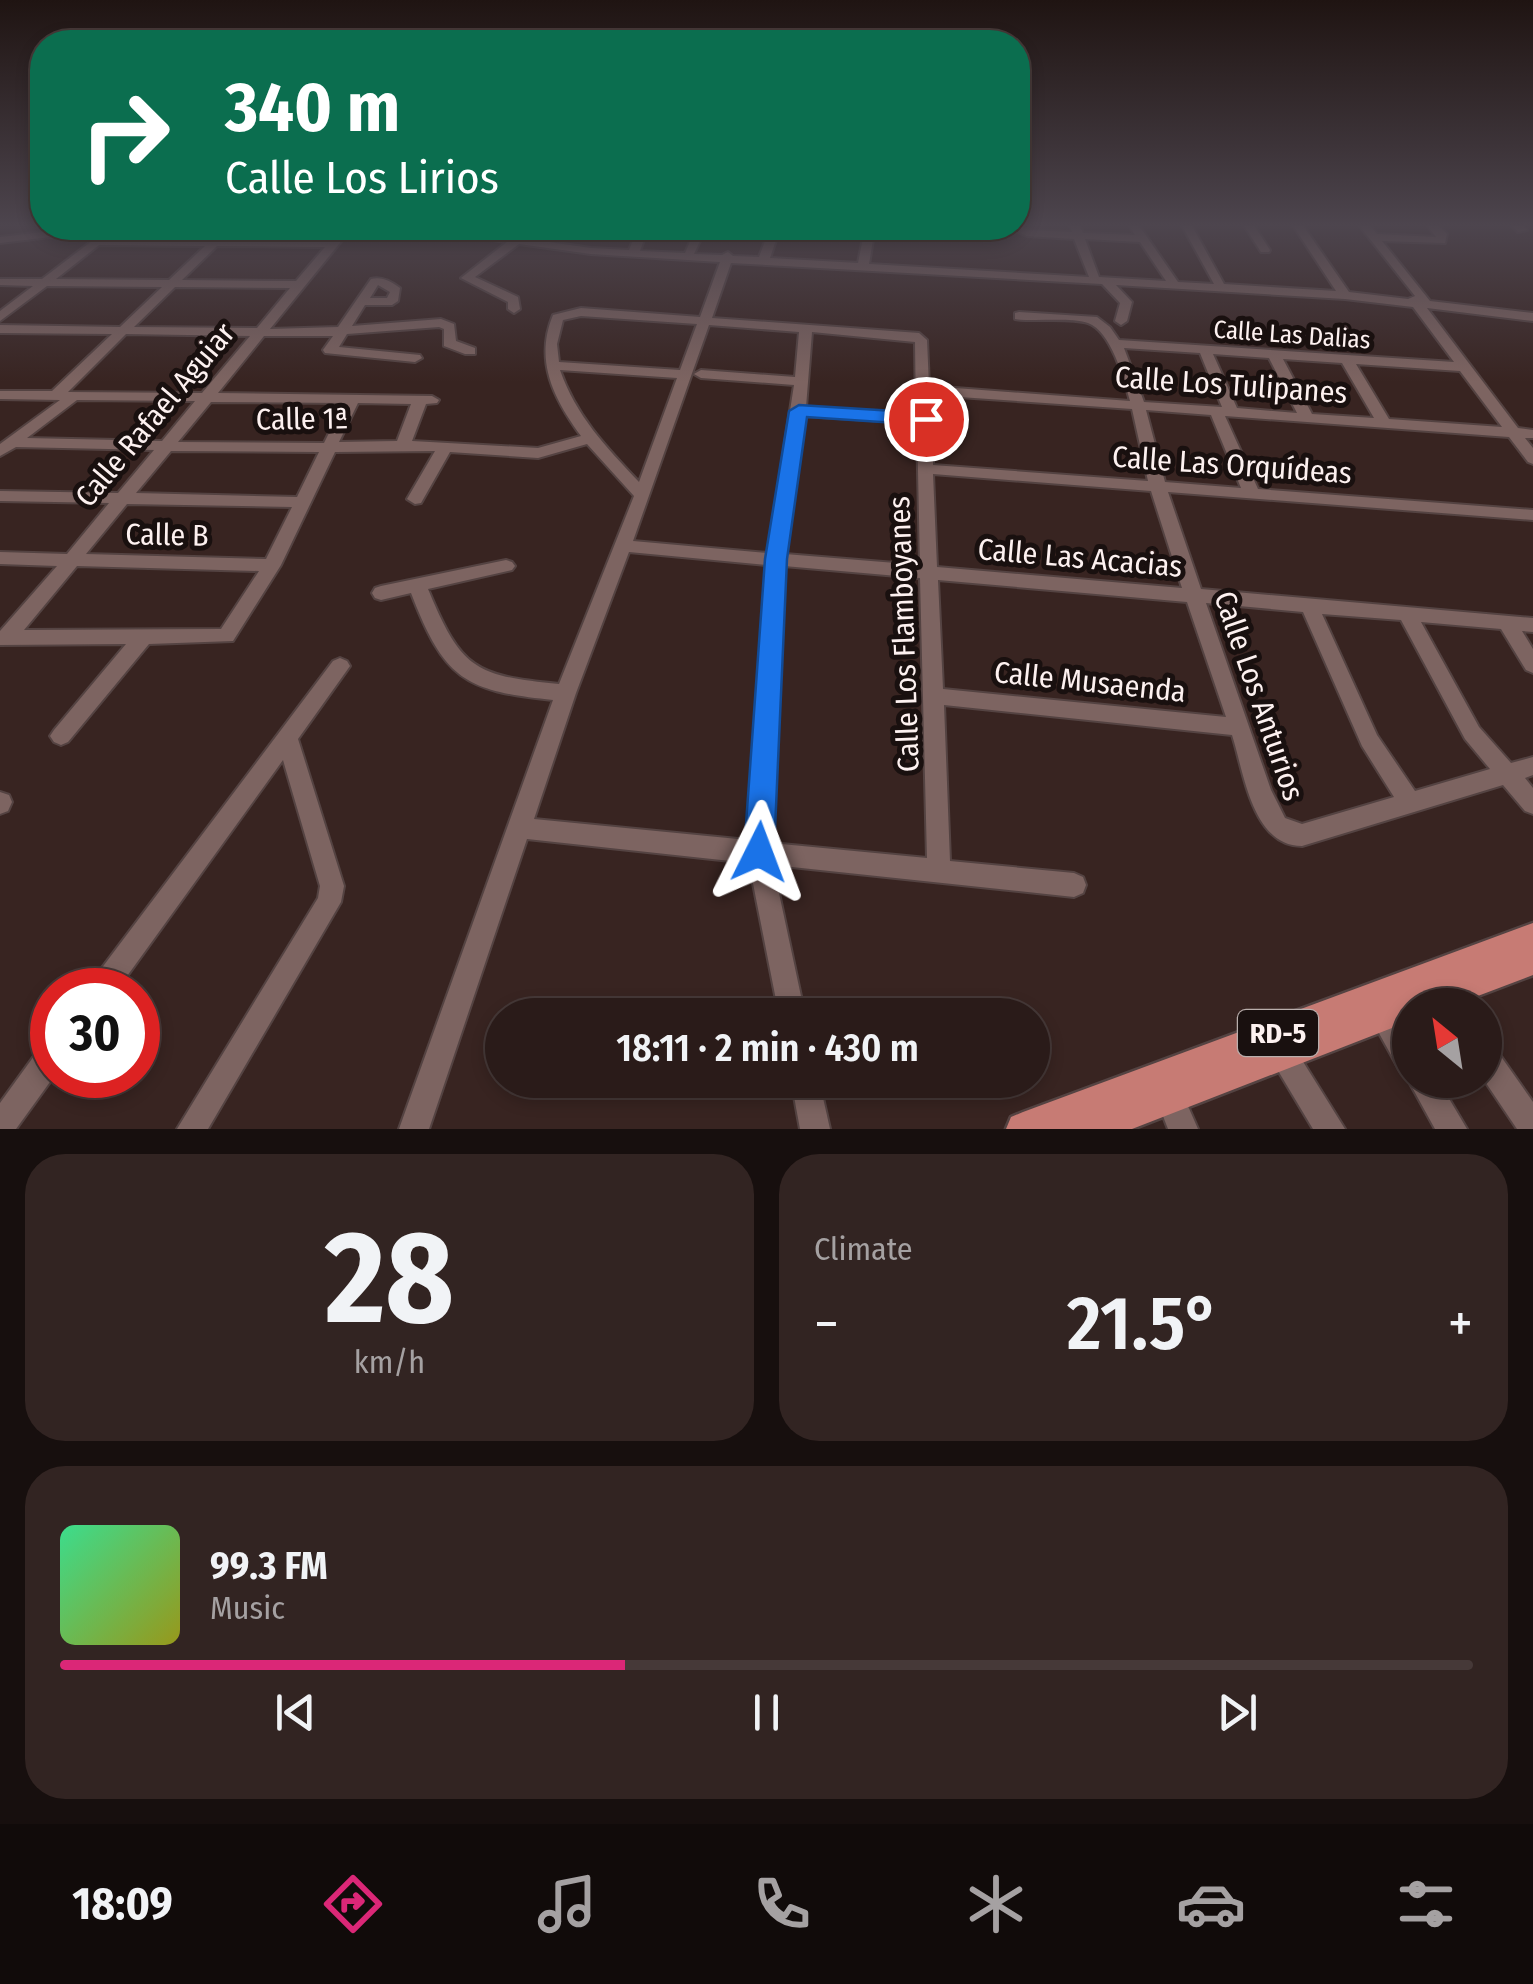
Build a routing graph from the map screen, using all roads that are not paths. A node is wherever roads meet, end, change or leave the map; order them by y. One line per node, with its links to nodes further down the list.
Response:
1 (53, 277): 13 (street)
2 (179, 277): 16 (street)
3 (306, 277): 17 (street, Calle Rafael Aguiar)
4 (469, 277): 21 (street)
5 (719, 277): 26 (street)
6 (1074, 277): 11 (street)
7 (1169, 277): 14 (street)
8 (1215, 277): 15 (street)
9 (1333, 277): 18 (street)
10 (1402, 277): 19 (street)
11 (1100, 278): 14 (street); 25 (street)
12 (0, 282): 13 (street)
13 (46, 282): 16 (street); 24 (street)
14 (1173, 283): 15 (street); 18 (street)
15 (1219, 283): 18 (street)
16 (171, 284): 17 (street); 29 (street)
17 (299, 285): 31 (street, Calle Rafael Aguiar)
18 (1344, 293): 19 (street)
19 (1418, 301): 22 (street); 39 (street)
20 (361, 302): 30 (street)
21 (514, 309)
22 (1533, 315)
23 (1019, 316): 32 (street)
24 (0, 317)
25 (1121, 320)
26 (702, 322): 27 (street); 38 (street); 40 (street)
27 (806, 328): 41 (street); 42 (street, Calle Los Flamboyanes)
28 (0, 330): 29 (street)
29 (123, 330): 31 (street); 44 (street)
30 (340, 330): 31 (street); 33 (street); 36 (street)
31 (260, 332): 46 (street, Calle Rafael Aguiar)
32 (1115, 344): 34 (street, Calle Las Dalias); 48 (street, Calle Los Anturios)
33 (470, 350)
34 (1205, 350): 35 (street, Calle Las Dalias); 50 (street)
35 (1274, 355): 37 (street, Calle Las Dalias); 51 (street)
36 (415, 358)
37 (1348, 361): 39 (street, Calle Las Dalias); 53 (street)
38 (553, 366): 40 (street); 56 (street)
39 (1465, 367): 54 (street)
40 (692, 374): 41 (street); 66 (street)
41 (799, 382): 49 (street)
42 (925, 390): 48 (street, Calle Los Tulipanes); 52 (street, Calle Los Flamboyanes)
43 (0, 395): 44 (street)
44 (55, 396): 45 (street)
45 (74, 396): 46 (street); 59 (street)
46 (206, 398): 47 (street); 57 (street, Calle Rafael Aguiar)
47 (353, 399): 58 (street); 61 (street)
48 (1138, 406): 50 (street, Calle Los Tulipanes); 64 (street, Calle Los Anturios)
49 (799, 411): 52 (street); 74 (street)
50 (1224, 412): 51 (street, Calle Los Tulipanes); 65 (street)
51 (1308, 418): 53 (street, Calle Los Tulipanes)
52 (926, 419): 63 (street, Calle Los Flamboyanes)
53 (1385, 424): 54 (street, Calle Los Tulipanes)
54 (1514, 433): 55 (street, Calle Los Tulipanes); 62 (street)
55 (1533, 434)
56 (590, 438): 60 (street, Calle 1ª); 66 (street)
57 (166, 446): 59 (street, Calle 1ª); 61 (street, Calle 1ª); 68 (street, Calle Rafael Aguiar)
58 (403, 446): 60 (street, Calle 1ª); 61 (street, Calle 1ª)
59 (6, 447)
60 (445, 447): 69 (street)
61 (329, 448): 70 (street)
62 (1533, 459)
63 (927, 469): 64 (street, Calle Las Orquídeas); 78 (street, Calle Los Flamboyanes)
64 (1158, 486): 65 (street, Calle Las Orquídeas); 81 (street, Calle Los Anturios)
65 (1252, 494): 71 (street, Calle Las Orquídeas)
66 (642, 495): 72 (street)
67 (0, 496): 68 (street)
68 (124, 497): 70 (street); 75 (street, Calle Rafael Aguiar)
69 (415, 499)
70 (302, 502): 76 (street)
71 (1533, 515)
72 (623, 546): 74 (street, Calle Las Acacias); 90 (street)
73 (0, 558): 75 (street, Calle B)
74 (776, 559): 78 (street, Calle Las Acacias); 100 (street)
75 (72, 560): 76 (street, Calle B); 86 (street, Calle Rafael Aguiar)
76 (272, 564): 87 (street)
77 (506, 566): 79 (street)
78 (930, 572): 81 (street, Calle Las Acacias); 91 (street, Calle Los Flamboyanes)
79 (418, 588): 80 (street); 90 (street)
80 (381, 593)
81 (1194, 595): 82 (street, Calle Las Acacias); 92 (street, Calle Los Anturios)
82 (1309, 605): 83 (street, Calle Las Acacias); 97 (street)
83 (1407, 614): 84 (street, Calle Las Acacias); 96 (street)
84 (1506, 622): 85 (street, Calle Las Acacias); 88 (street)
85 (1533, 625)
86 (3, 638): 87 (street)
87 (142, 639): 93 (street)
88 (1533, 665)
89 (340, 666): 94 (street)
90 (566, 693): 99 (street)
91 (934, 696): 92 (street, Calle Musaenda); 101 (street, Calle Los Flamboyanes)
92 (1240, 727): 97 (street, Calle Los Anturios)
93 (62, 736)
94 (287, 737): 105 (street); 117 (street)
95 (1533, 766): 96 (street)
96 (1504, 774): 97 (street); 98 (street)
97 (1409, 802)
98 (1533, 804)
99 (521, 828): 100 (street); 118 (street)
100 (759, 852): 101 (street); 107 (street)
101 (939, 871): 102 (street)
102 (1074, 885)
103 (1533, 937): 120 (main road, RD-5)
104 (1533, 960): 106 (main road, RD-5)
105 (117, 968)
106 (1463, 988)
107 (789, 998)
108 (1392, 1015): 109 (main road, RD-5)
109 (1282, 1054): 113 (main road, RD-5); 123 (street)
110 (1502, 1082): 116 (street)
111 (30, 1086): 115 (street)
112 (809, 1098): 119 (street)
113 (1170, 1098): 121 (main road, RD-5); 122 (street)
114 (1433, 1098): 124 (street)
115 (0, 1127)
116 (1533, 1127)
117 (192, 1129)
118 (414, 1129)
119 (815, 1129)
120 (1023, 1129)
121 (1089, 1129)
122 (1183, 1129)
123 (1330, 1129)
124 (1452, 1129)

